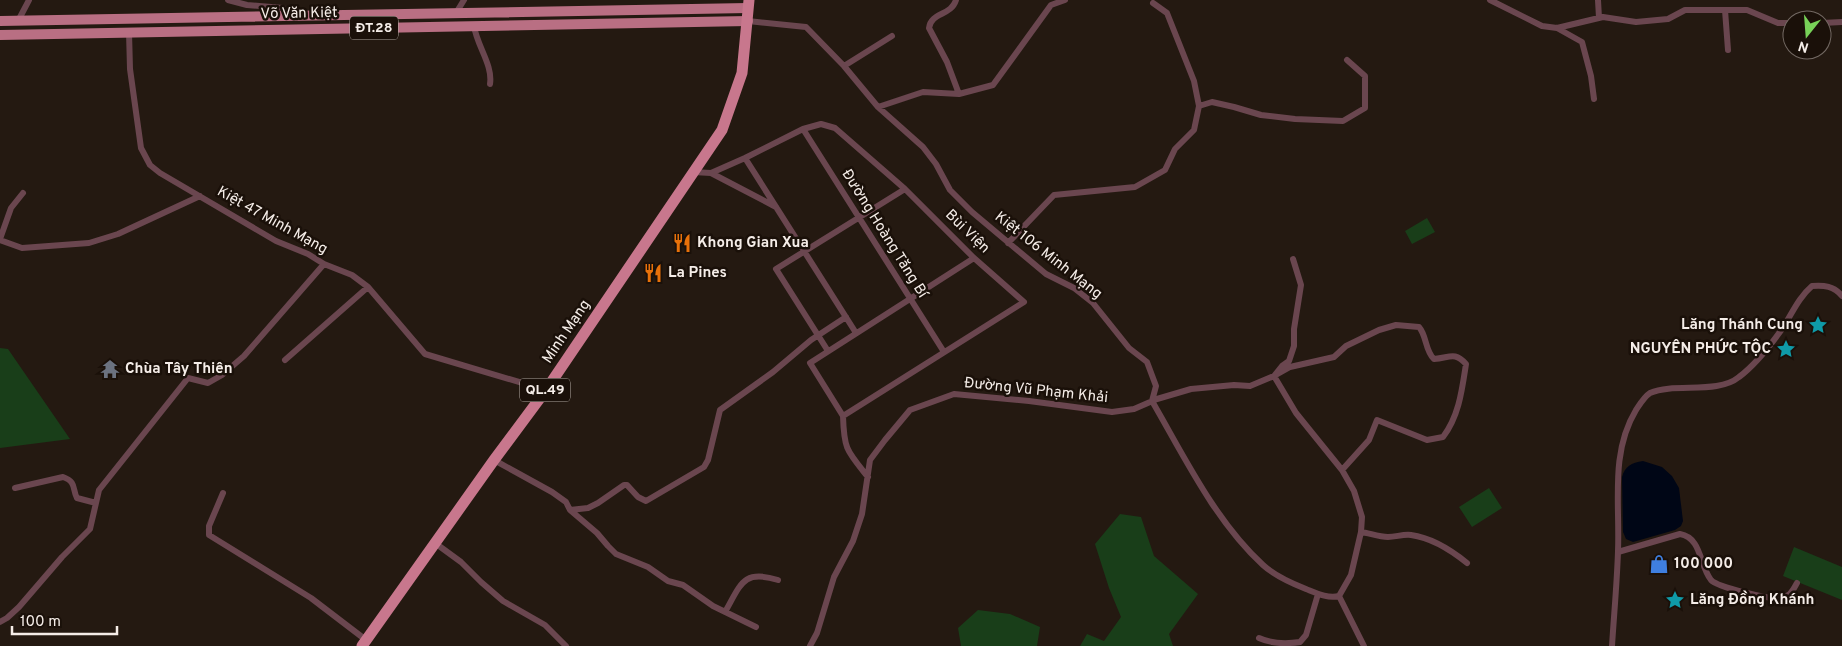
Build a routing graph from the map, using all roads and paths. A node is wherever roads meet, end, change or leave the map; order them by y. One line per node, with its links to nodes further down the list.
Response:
1 (29, 0): 19 (street)
2 (228, 0): 13 (street)
3 (282, 0): 13 (street)
4 (464, 0): 15 (street)
5 (956, 0): 33 (street)
6 (1064, 0): 33 (street)
7 (1490, 0): 9 (street)
8 (1598, 0): 17 (street)
9 (1500, 2): 24 (street)
10 (1153, 3): 35 (street)
11 (748, 4): 14 (main road, Võ Văn Kiệt / ĐT.28); 20 (highway, QL.49)
12 (1725, 10): 17 (street); 21 (street); 29 (street)
13 (283, 12): 15 (main road, Võ Văn Kiệt / ĐT.28); 16 (main road, Võ Văn Kiệt / ĐT.28)
14 (533, 12): 15 (main road, Võ Văn Kiệt / ĐT.28); 22 (main road)
15 (456, 13)
16 (192, 18): 19 (main road, Võ Văn Kiệt / ĐT.28); 25 (main road)
17 (1599, 18): 24 (street)
18 (0, 21): 19 (main road, Võ Văn Kiệt / ĐT.28)
19 (18, 21)
20 (748, 21): 22 (main road, Võ Văn Kiệt / ĐT.28); 31 (street, Kiệt 106 Minh Mạng); 39 (highway, Minh Mạng / QL.49)
21 (1782, 23)
22 (534, 25): 23 (main road, Võ Văn Kiệt / ĐT.28)
23 (474, 26): 25 (main road, Võ Văn Kiệt / ĐT.28); 32 (street)
24 (1557, 28): 34 (street)
25 (192, 31): 26 (main road, Võ Văn Kiệt / ĐT.28)
26 (129, 32): 27 (main road, Võ Văn Kiệt / ĐT.28); 43 (street, Kiệt 47 Minh Mạng)
27 (0, 35)
28 (892, 36): 31 (street)
29 (1728, 50)
30 (1347, 60): 35 (street)
31 (844, 66): 36 (street, Kiệt 106 Minh Mạng)
32 (490, 84)
33 (959, 94): 36 (street)
34 (1594, 100)
35 (1199, 106): 47 (street)
36 (878, 107): 47 (street, Kiệt 106 Minh Mạng)
37 (803, 129): 38 (street, Bùi Viện); 41 (street, Bùi Viện); 45 (street, Đường Hoàng Tăng Bí)
38 (745, 158): 40 (street, Bùi Viện); 44 (street)
39 (693, 172): 40 (street); 62 (highway, Minh Mạng / QL.49)
40 (711, 173): 44 (street)
41 (905, 189): 45 (street); 49 (street, Bùi Viện)
42 (22, 192): 46 (street)
43 (200, 196): 46 (street); 51 (street, Kiệt 47 Minh Mạng)
44 (777, 208): 48 (street)
45 (859, 218): 48 (street); 54 (street, Đường Hoàng Tăng Bí)
46 (0, 239)
47 (1008, 243): 63 (street, Kiệt 106 Minh Mạng)
48 (804, 251): 55 (street); 57 (street)
49 (974, 258): 54 (street); 59 (street, Bùi Viện)
50 (1293, 259): 61 (street)
51 (324, 264): 52 (street, Kiệt 47 Minh Mạng); 70 (street)
52 (368, 287): 60 (street); 62 (street, Kiệt 47 Minh Mạng)
53 (1842, 296): 74 (street)
54 (911, 298): 56 (street); 59 (street, Đường Hoàng Tăng Bí)
55 (846, 317): 56 (street); 57 (street)
56 (856, 333): 58 (street)
57 (818, 335): 58 (street); 71 (street)
58 (828, 351): 64 (street)
59 (944, 352): 64 (street, Bùi Viện)
60 (285, 360)
61 (1274, 376): 63 (street, Đường Vũ Phạm Khải); 66 (street); 66 (street, Đường Vũ Phạm Khải)
62 (546, 390): 65 (highway, Minh Mạng / QL.49)
63 (1152, 401): 67 (street, Đường Vũ Phạm Khải); 78 (street)
64 (843, 416): 67 (street)
65 (494, 460): 71 (street); 73 (highway, Minh Mạng / QL.49)
66 (1342, 470): 72 (street)
67 (868, 478): 86 (street, Đường Vũ Phạm Khải)
68 (15, 488): 70 (street)
69 (223, 493): 84 (street)
70 (96, 503): 81 (street)
71 (570, 510): 80 (street)
72 (1361, 532): 75 (street); 79 (street)
73 (435, 543): 84 (highway, Minh Mạng / QL.49); 85 (street)
74 (1618, 552): 77 (street); 88 (street)
75 (1467, 563)
76 (778, 580): 80 (street)
77 (1797, 583)
78 (1318, 594): 79 (street); 83 (street)
79 (1339, 596): 87 (street)
80 (725, 612): 82 (street)
81 (0, 622)
82 (756, 627)
83 (1259, 638)
84 (364, 643)
85 (566, 646)
86 (810, 646)
87 (1364, 646)
88 (1612, 646)

